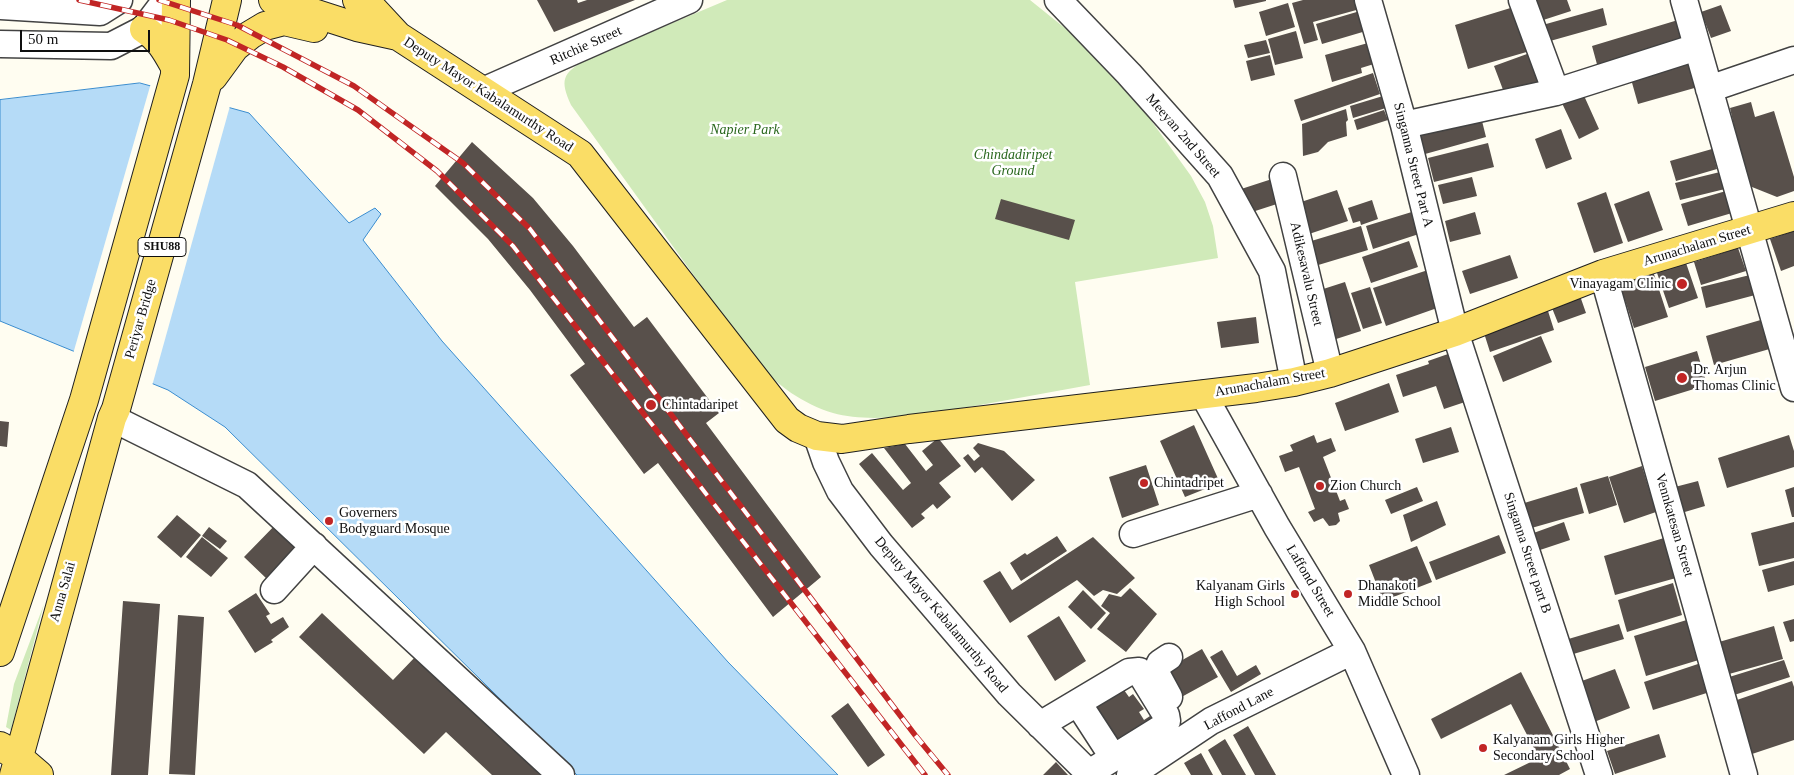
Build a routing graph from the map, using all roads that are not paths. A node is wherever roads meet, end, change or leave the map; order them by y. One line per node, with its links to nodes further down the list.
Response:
1 (119, 0): 12 (street)
2 (166, 0): 14 (street)
3 (176, 0): 19 (main road, SHU88)
4 (227, 0): 20 (main road, SHU88)
5 (273, 0): 15 (main road, Deputy Mayor Kabalamurthy Road)
6 (357, 0): 15 (main road)
7 (689, 0): 22 (street, Ritchie Street)
8 (1058, 0): 31 (street, Meeyan 2nd Street)
9 (1368, 0): 24 (street, Singanna Street Part A)
10 (1522, 0): 23 (street)
11 (1684, 0): 17 (street)
12 (54, 5): 13 (street)
13 (0, 6)
14 (144, 29): 16 (street); 19 (main road)
15 (398, 36): 20 (main road); 22 (main road, Deputy Mayor Kabalamurthy Road)
16 (0, 44)
17 (1697, 47): 21 (street); 23 (street)
18 (1794, 60): 21 (street)
19 (175, 71): 42 (main road, SHU88)
20 (208, 84): 34 (main road, Periyar Bridge / SHU88)
21 (1709, 88): 27 (street)
22 (483, 91): 35 (main road, Deputy Mayor Kabalamurthy Road)
23 (1556, 92): 24 (street)
24 (1404, 125): 29 (street, Singanna Street Part A)
25 (1283, 176): 30 (street, Adikesavalu Street)
26 (1794, 216): 27 (main road, Arunachalam Street)
27 (1748, 230): 28 (main road, Arunachalam Street); 32 (street)
28 (1603, 274): 29 (main road, Arunachalam Street); 54 (street, Vennkatesan Street)
29 (1455, 332): 30 (main road, Arunachalam Street); 53 (street, Singanna Street part B)
30 (1330, 373): 31 (main road, Arunachalam Street)
31 (1294, 382): 33 (main road, Arunachalam Street)
32 (1794, 388)
33 (1203, 394): 36 (main road, Arunachalam Street); 37 (street, Laffond Street)
34 (114, 414): 39 (street); 47 (main road, Anna Salai / SHU88)
35 (787, 420): 36 (main road, Arunachalam Street)
36 (817, 436): 45 (street, Deputy Mayor Kabalamurthy Road)
37 (1259, 494): 38 (street); 41 (street, Laffond Street)
38 (1133, 534)
39 (314, 546): 40 (street); 51 (street)
40 (274, 590)
41 (1352, 651): 46 (street, Laffond Lane); 52 (street, Laffond Street)
42 (0, 652)
43 (1169, 657): 46 (street)
44 (1078, 703): 45 (street); 48 (street); 48 (street)
45 (1040, 725): 49 (street, Deputy Mayor Kabalamurthy Road)
46 (1190, 735): 48 (street, Laffond Lane)
47 (11, 759): 50 (main road)
48 (1122, 766): 49 (street)
49 (1090, 774)
50 (39, 775)
51 (561, 775)
52 (1406, 775)
53 (1599, 775)
54 (1744, 775)

